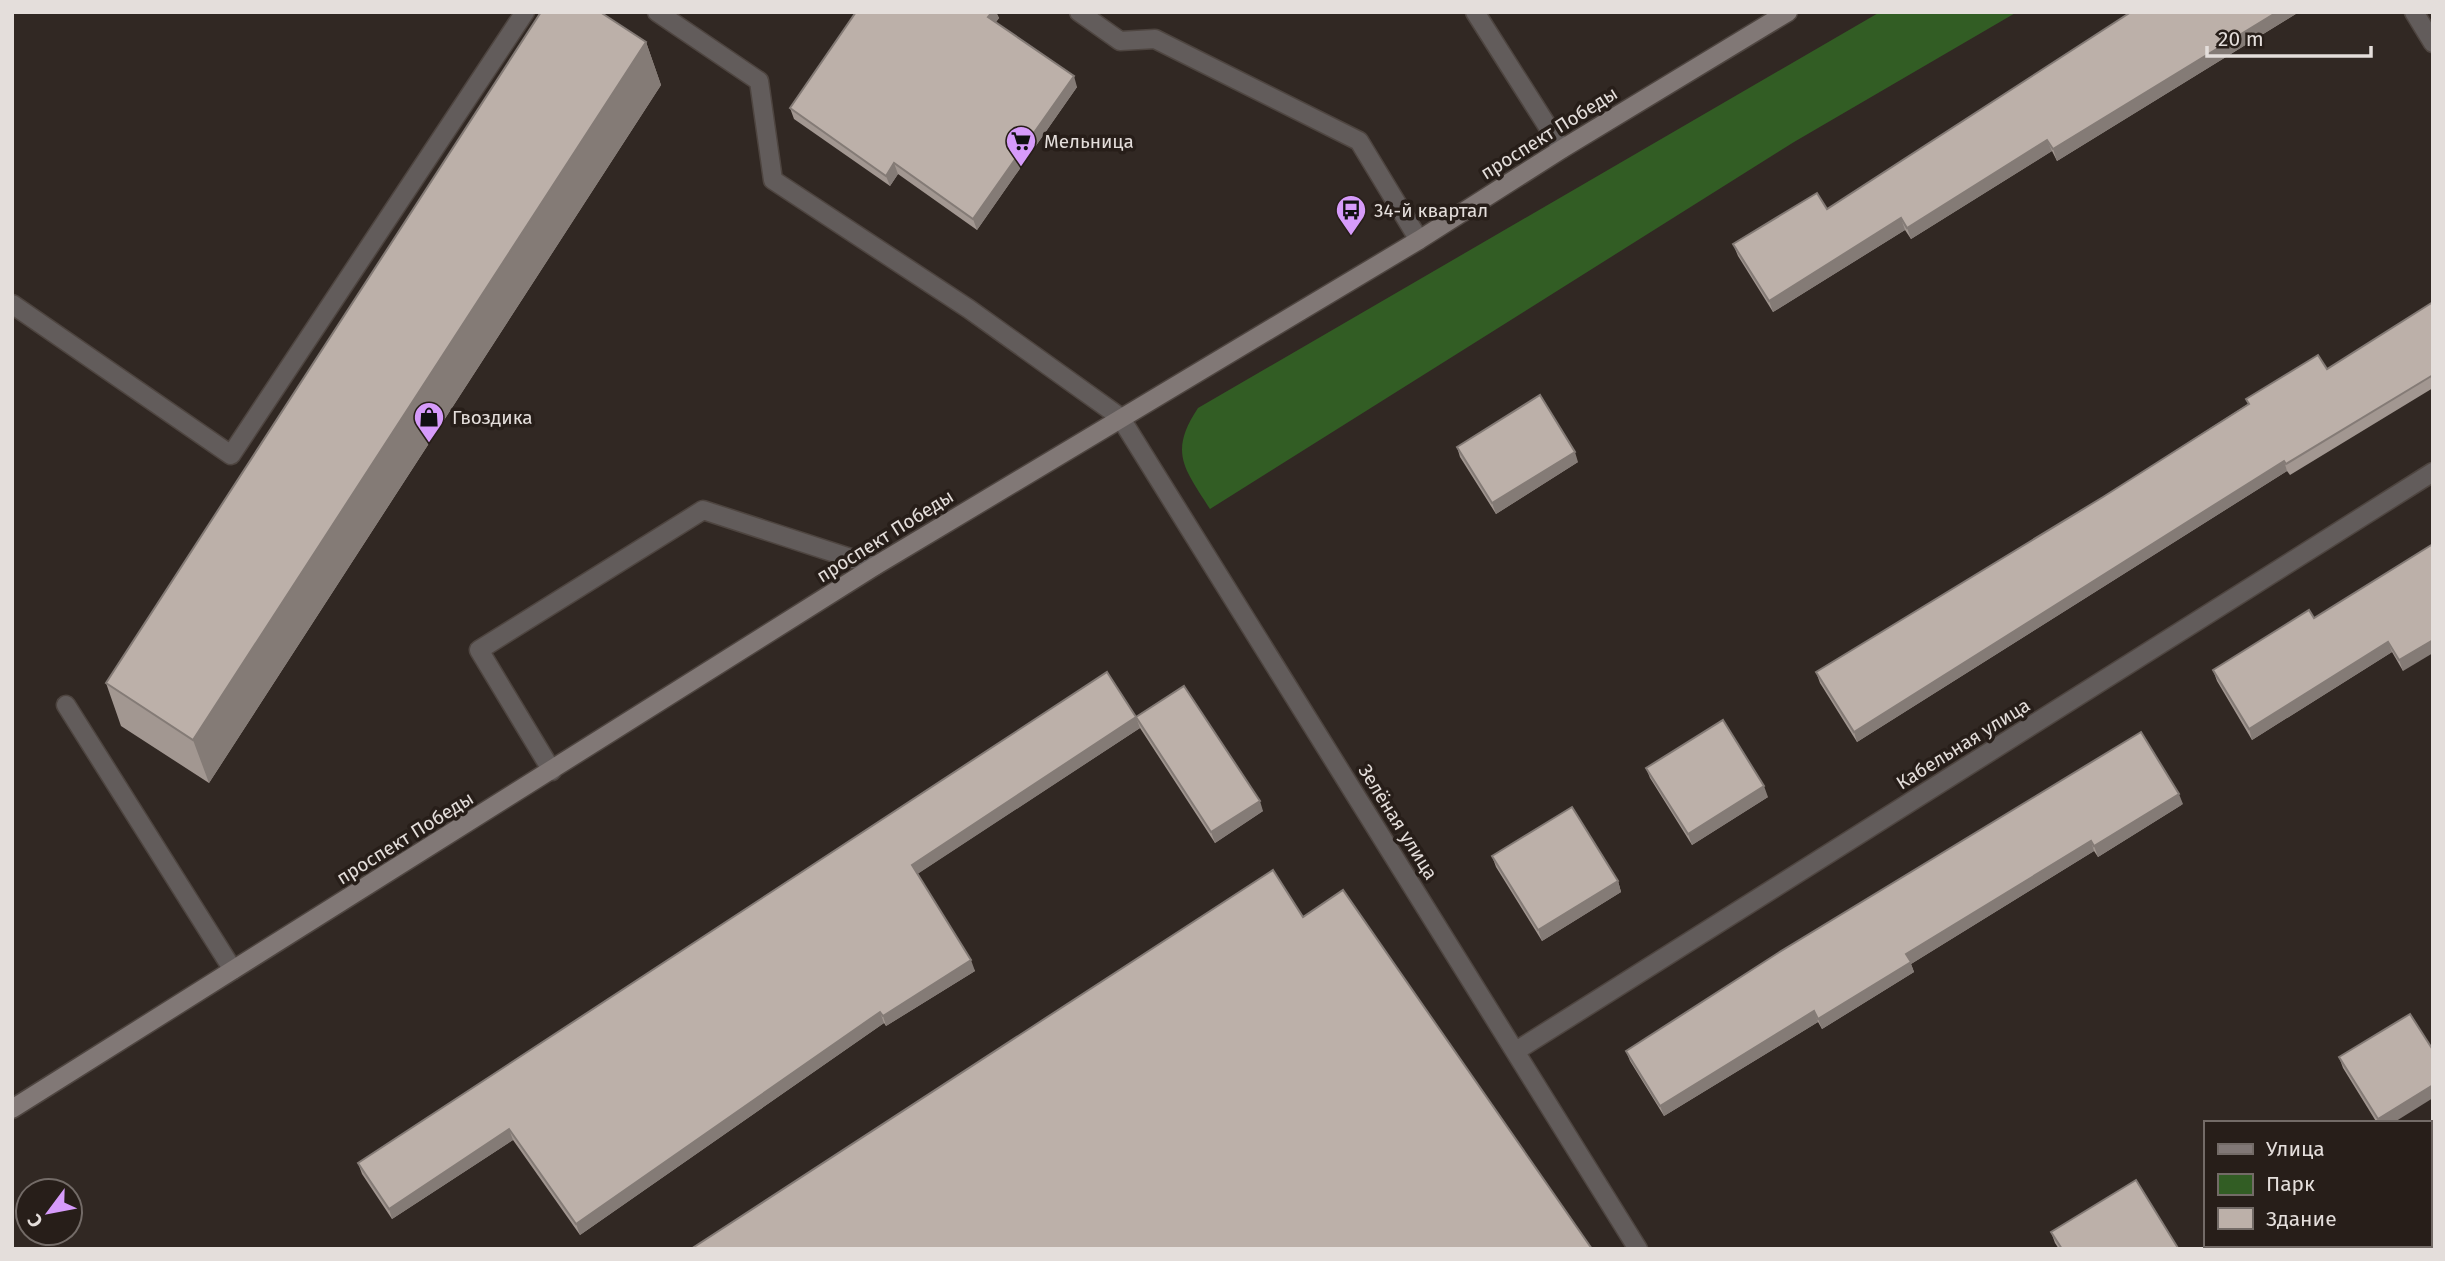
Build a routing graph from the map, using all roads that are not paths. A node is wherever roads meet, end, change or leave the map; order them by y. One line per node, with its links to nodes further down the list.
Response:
1 (525, 12): 10 (street)
2 (657, 12): 11 (street)
3 (1079, 12): 9 (street)
4 (1475, 12): 8 (street)
5 (1788, 12): 8 (street, проспект Победы)
6 (2414, 12): 7 (street)
7 (2433, 43)
8 (1562, 149): 9 (street, проспект Победы)
9 (1419, 240): 11 (street, проспект Победы)
10 (12, 304)
11 (1120, 417): 13 (street, проспект Победы); 17 (street, Зелёная улица)
12 (2433, 472): 17 (street, Кабельная улица)
13 (875, 566): 15 (street, проспект Победы); 15 (street)
14 (66, 705): 16 (street)
15 (552, 771): 16 (street, проспект Победы)
16 (233, 970): 18 (street, проспект Победы)
17 (1516, 1051): 19 (street, Зелёная улица)
18 (12, 1109)
19 (1639, 1249)

